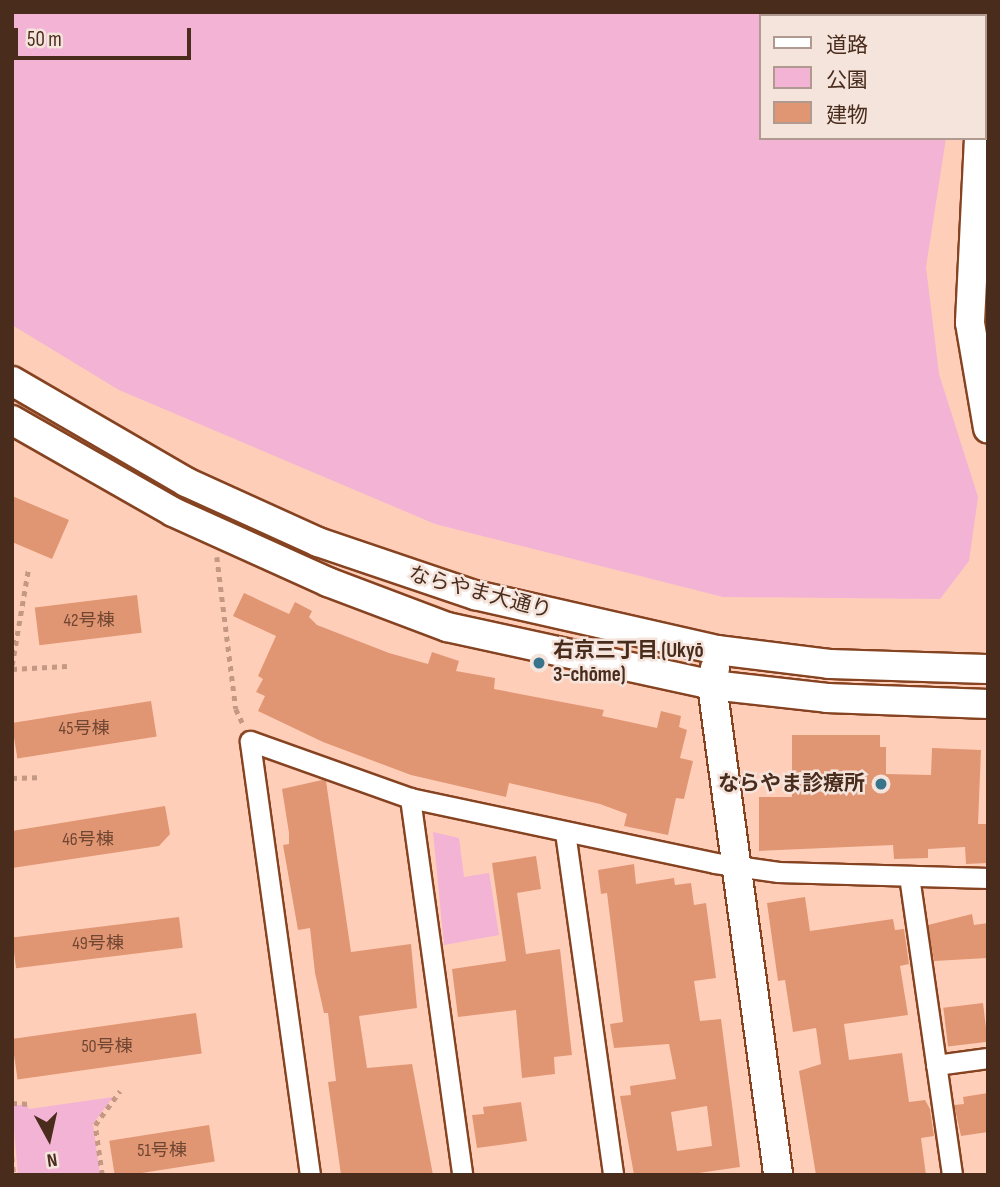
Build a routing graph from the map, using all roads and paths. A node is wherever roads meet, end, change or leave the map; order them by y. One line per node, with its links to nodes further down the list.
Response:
1 (988, 51): 2 (street)
2 (986, 70)
3 (979, 140): 6 (street)
4 (12, 381): 9 (street, ならやま大通り)
5 (12, 420): 13 (street, ならやま大通り)
6 (988, 428)
7 (217, 555): 15 (path)
8 (28, 570): 11 (path)
9 (717, 650): 12 (street, ならやま大通り); 13 (street)
10 (68, 666): 11 (path)
11 (12, 667)
12 (988, 669)
13 (712, 685): 14 (street, ならやま大通り); 20 (street)
14 (988, 704)
15 (250, 741): 18 (street); 31 (street)
16 (37, 777): 17 (path)
17 (12, 778)
18 (410, 798): 19 (street); 32 (street)
19 (565, 832): 20 (street); 33 (street)
20 (737, 867): 21 (street); 34 (street)
21 (909, 876): 22 (street); 24 (street)
22 (988, 878)
23 (988, 1058): 24 (street)
24 (936, 1065): 35 (street)
25 (120, 1091): 30 (path)
26 (12, 1103): 27 (path)
27 (32, 1104)
28 (12, 1157): 29 (path)
29 (15, 1175)
30 (102, 1175)
31 (310, 1175)
32 (462, 1175)
33 (613, 1175)
34 (778, 1175)
35 (952, 1175)

